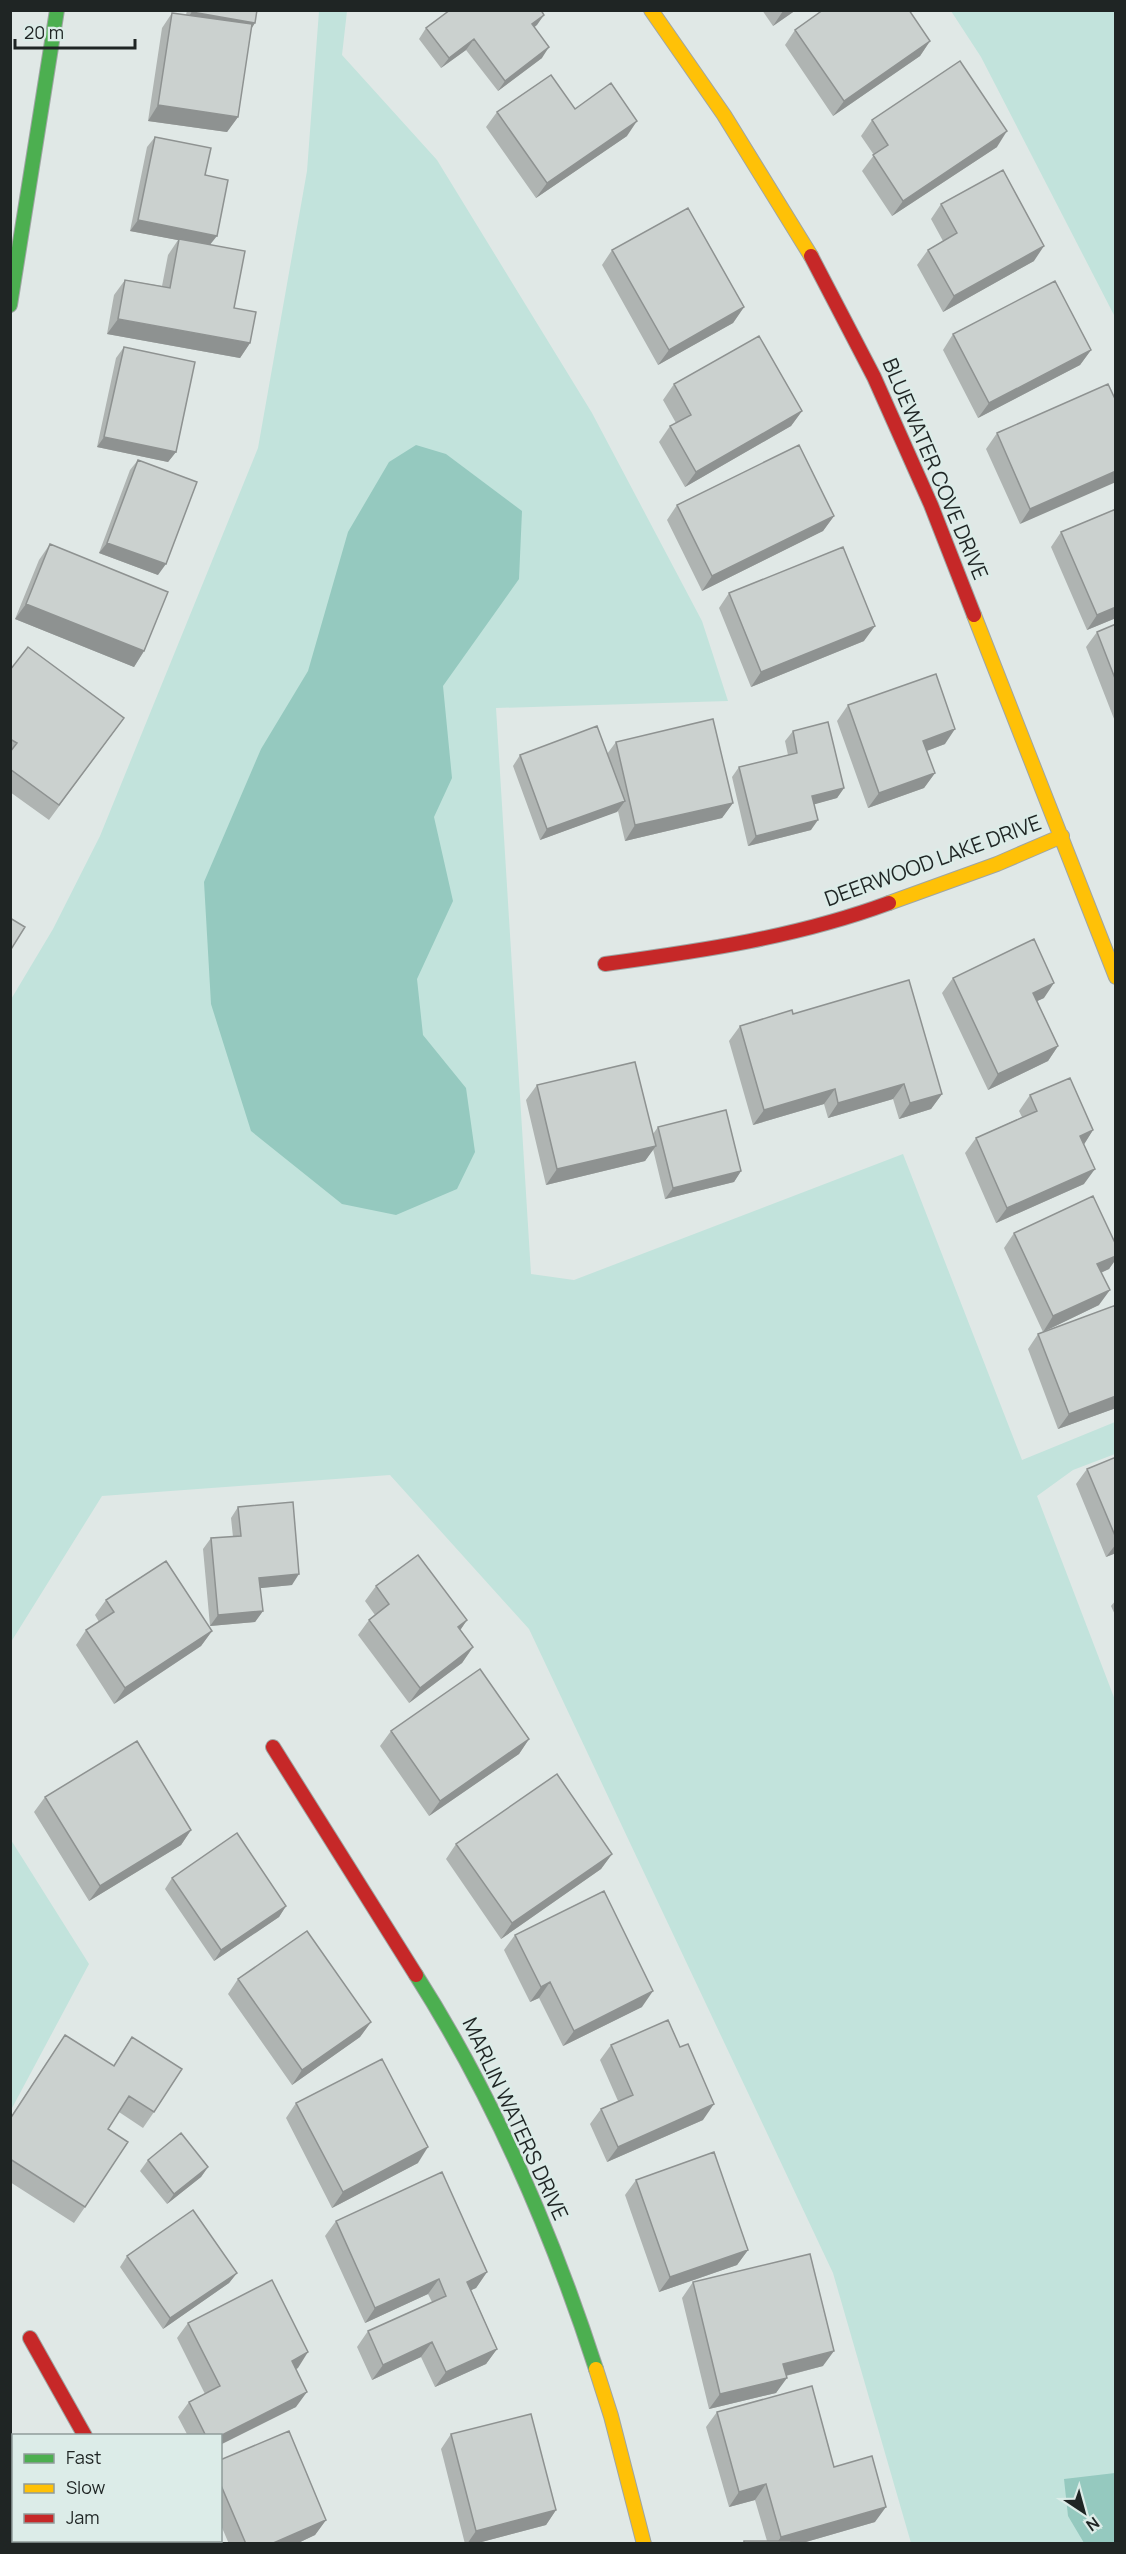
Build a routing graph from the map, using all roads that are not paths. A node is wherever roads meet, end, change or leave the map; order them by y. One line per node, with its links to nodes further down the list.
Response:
1 (57, 10): 3 (street)
2 (651, 10): 4 (street, BLUEWATER COVE DRIVE)
3 (10, 305)
4 (1062, 836): 5 (street, DEERWOOD LAKE DRIVE); 6 (street, BLUEWATER COVE DRIVE)
5 (605, 964)
6 (1116, 977)
7 (273, 1748): 10 (street, MARLIN WATERS DRIVE)
8 (30, 2338): 9 (street)
9 (84, 2434)
10 (644, 2544)

